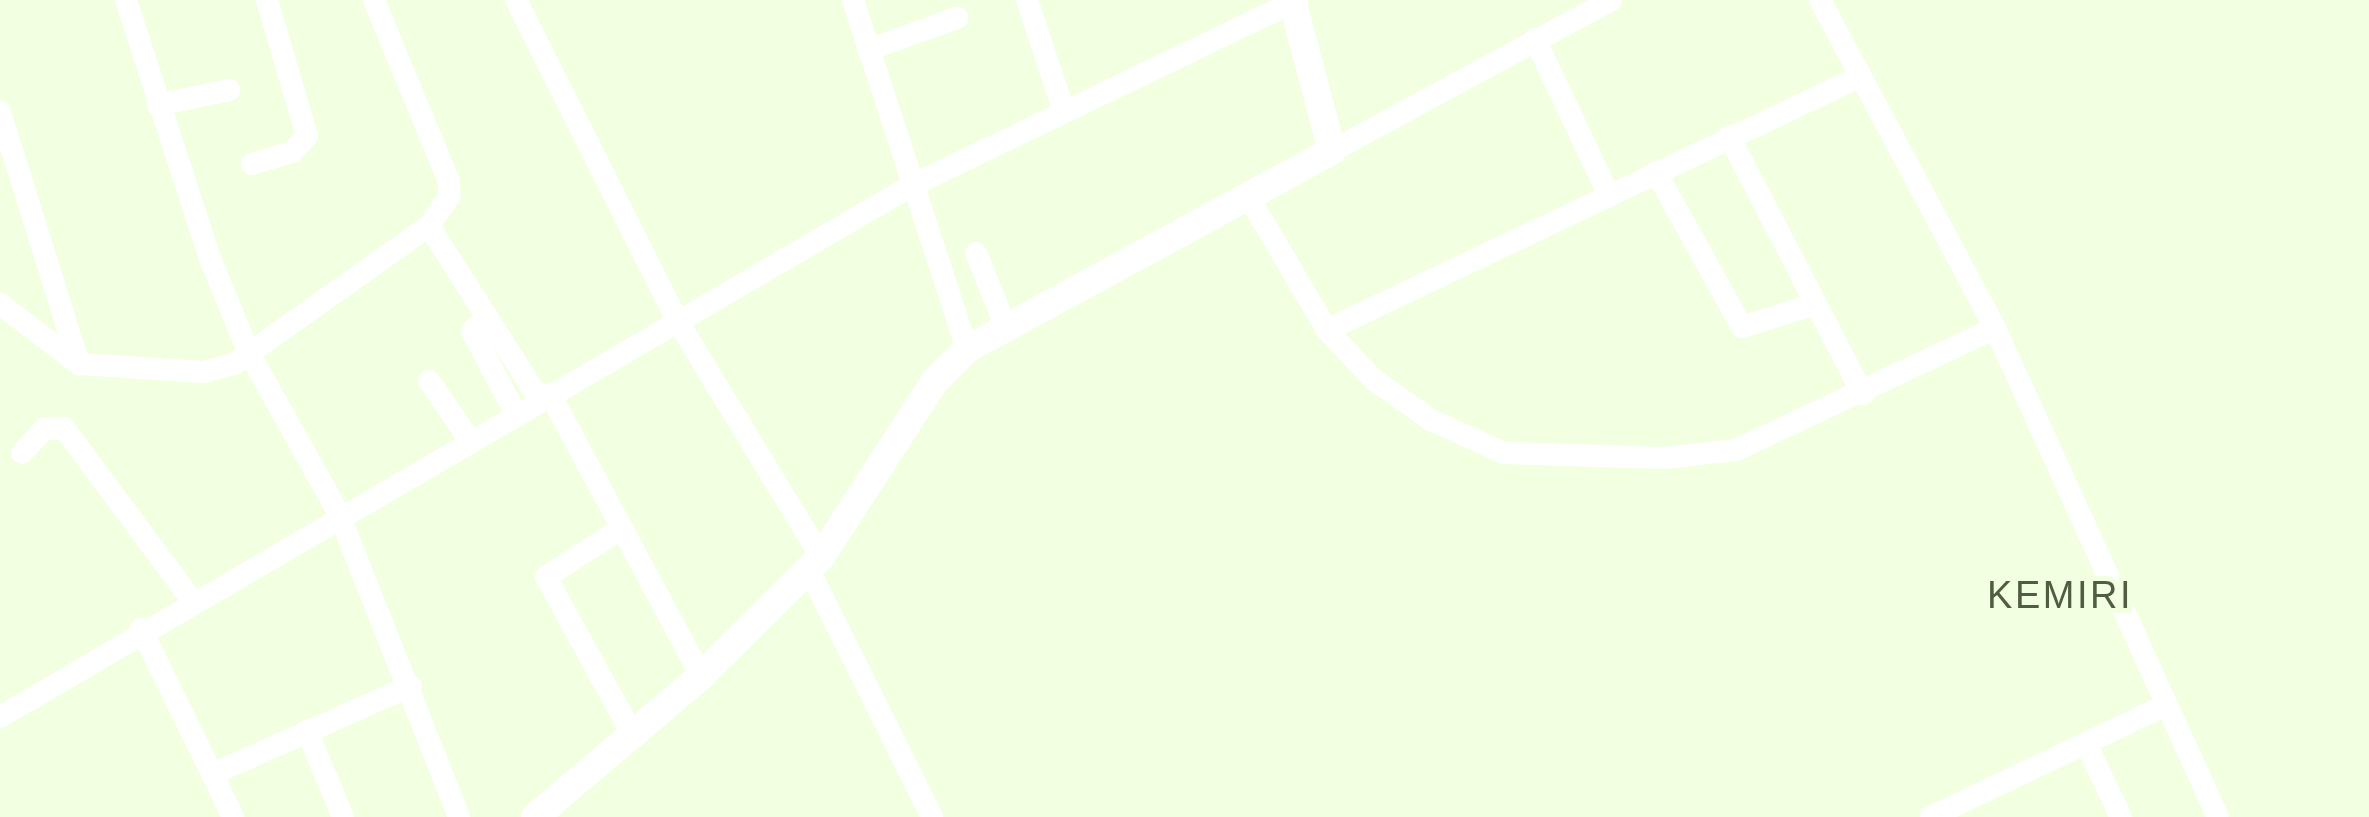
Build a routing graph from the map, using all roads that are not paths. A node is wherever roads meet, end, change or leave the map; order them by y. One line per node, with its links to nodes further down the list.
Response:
1 (126, 0): 15 (street)
2 (268, 0): 20 (street)
3 (374, 0): 25 (street)
4 (516, 0): 30 (street)
5 (853, 0): 12 (street)
6 (1026, 0): 16 (street)
7 (1611, 0): 11 (street)
8 (1820, 0): 13 (street)
9 (1294, 1): 16 (street); 19 (street)
10 (957, 18): 12 (street)
11 (1534, 39): 19 (street); 23 (street)
12 (868, 50): 22 (street)
13 (1859, 77): 18 (street); 32 (street)
14 (229, 90): 15 (street)
15 (158, 105): 35 (street)
16 (1063, 108): 22 (street)
17 (0, 112): 36 (street)
18 (1729, 136): 21 (street); 28 (street)
19 (1332, 151): 24 (street)
20 (252, 164)
21 (1656, 172): 23 (street); 28 (street)
22 (909, 186): 30 (street); 34 (street)
23 (1607, 191): 33 (street)
24 (1251, 202): 31 (street); 33 (street)
25 (430, 226): 29 (street); 35 (street)
26 (976, 253): 31 (street)
27 (0, 304): 36 (street)
28 (1816, 304): 38 (street)
29 (486, 316): 39 (street); 40 (street)
30 (677, 320): 39 (street); 45 (street)
31 (1006, 328): 34 (street)
32 (1994, 328): 38 (street); 50 (street)
33 (1328, 330): 38 (street)
34 (967, 349): 45 (street)
35 (248, 352): 36 (street); 43 (street)
36 (79, 364)
37 (429, 380): 41 (street)
38 (1863, 394)
39 (545, 397): 40 (street); 44 (street)
40 (516, 414): 41 (street)
41 (470, 440): 43 (street)
42 (22, 453): 46 (street)
43 (339, 514): 46 (street); 49 (street)
44 (619, 530): 48 (street); 53 (street)
45 (815, 564): 48 (street); 60 (street)
46 (191, 599): 47 (street)
47 (141, 629): 51 (street); 55 (street)
48 (701, 676): 53 (street)
49 (410, 686): 52 (street); 58 (street)
50 (2166, 705): 54 (street); 63 (street)
51 (0, 717)
52 (307, 732): 55 (street); 57 (street)
53 (634, 737): 59 (street)
54 (2086, 744): 61 (street); 62 (street)
55 (215, 773): 56 (street)
56 (233, 817)
57 (343, 817)
58 (459, 817)
59 (535, 817)
60 (932, 817)
61 (1931, 817)
62 (2121, 817)
63 (2218, 817)

